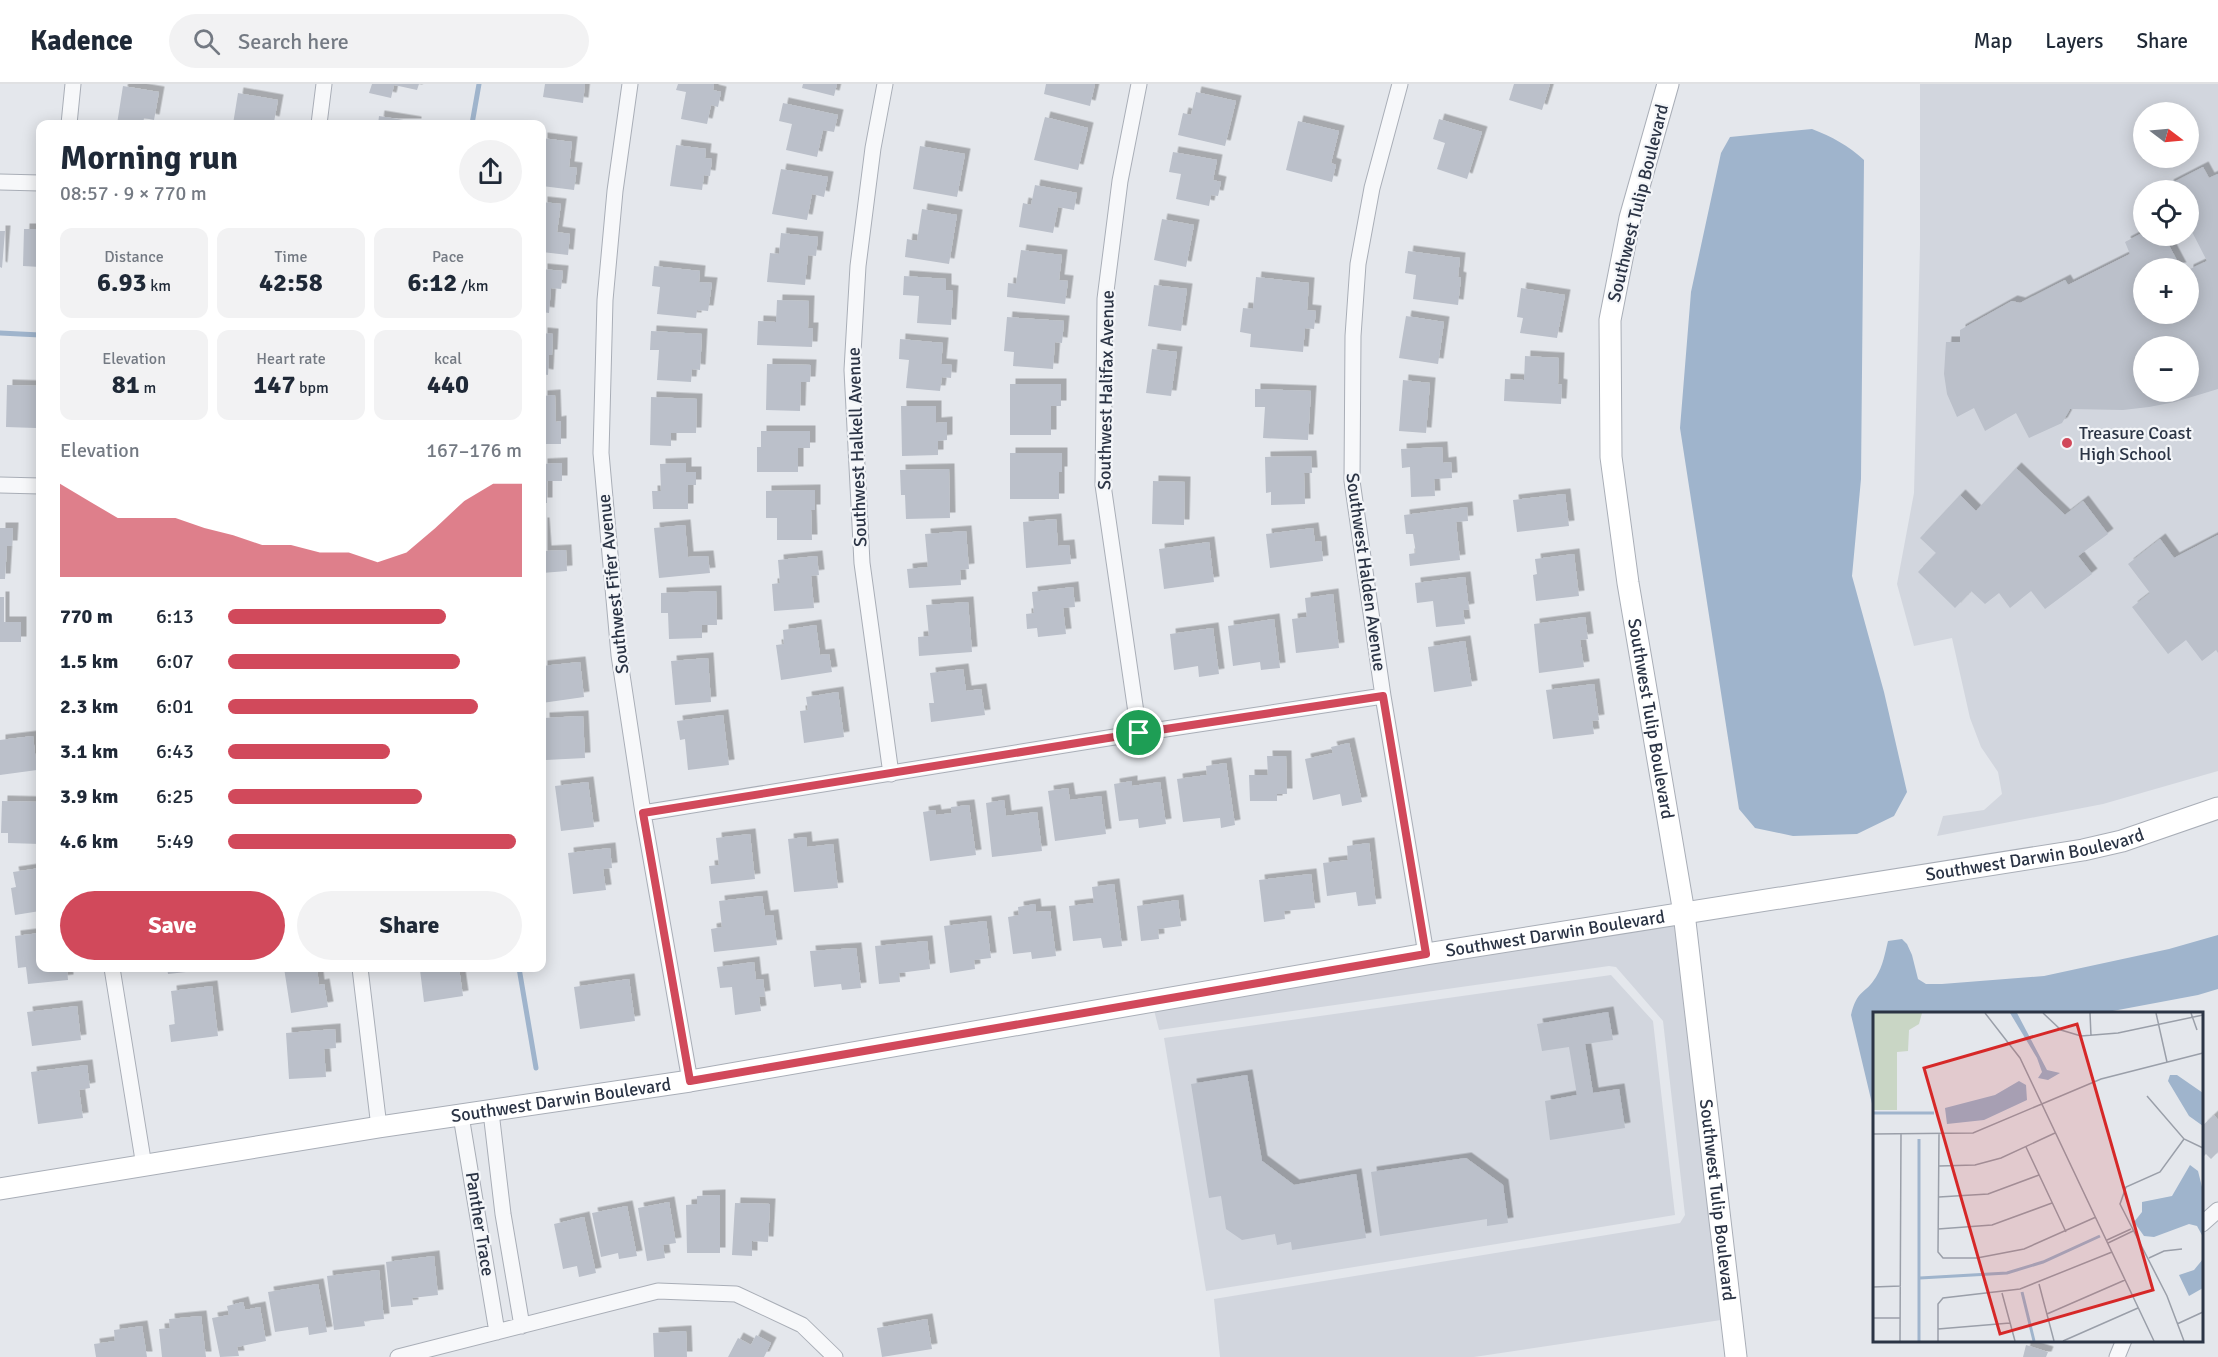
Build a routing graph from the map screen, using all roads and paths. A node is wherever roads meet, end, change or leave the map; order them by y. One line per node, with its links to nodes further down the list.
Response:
1 (73, 84): 8 (street)
2 (324, 84): 9 (street)
3 (630, 84): 18 (street, Southwest Fifer Avenue)
4 (885, 84): 16 (street, Southwest Halkell Avenue)
5 (1139, 84): 15 (street, Southwest Halifax Avenue)
6 (1400, 84): 14 (street, Southwest Halden Avenue)
7 (1668, 84): 19 (street, Southwest Tulip Boulevard)
8 (69, 120)
9 (319, 120)
10 (0, 182): 11 (street)
11 (36, 183)
12 (0, 485): 13 (street)
13 (36, 486)
14 (1383, 696): 15 (street); 20 (street, Southwest Halden Avenue)
15 (1139, 733): 16 (street)
16 (891, 774): 18 (street)
17 (2218, 808): 19 (street, Southwest Darwin Boulevard)
18 (643, 813): 23 (street, Southwest Fifer Avenue)
19 (1684, 913): 20 (street, Southwest Darwin Boulevard); 38 (street, Southwest Tulip Boulevard)
20 (1426, 954): 23 (street, Southwest Darwin Boulevard)
21 (113, 972): 27 (street)
22 (361, 972): 26 (street)
23 (690, 1081): 24 (street, Southwest Darwin Boulevard)
24 (491, 1112): 25 (street, Southwest Darwin Boulevard); 31 (street, Panther Trace)
25 (462, 1116): 26 (street, Southwest Darwin Boulevard); 32 (street, Panther Trace)
26 (380, 1127): 27 (street, Southwest Darwin Boulevard)
27 (144, 1166): 28 (street, Southwest Darwin Boulevard)
28 (0, 1189)
29 (2218, 1210): 30 (street)
30 (2203, 1223)
31 (507, 1236): 32 (street); 33 (street, Panther Trace)
32 (483, 1240): 34 (street, Panther Trace)
33 (522, 1326): 34 (street); 37 (street)
34 (497, 1332): 36 (street)
35 (2124, 1342): 39 (street)
36 (398, 1357)
37 (836, 1357)
38 (1736, 1357)
39 (2117, 1357)

